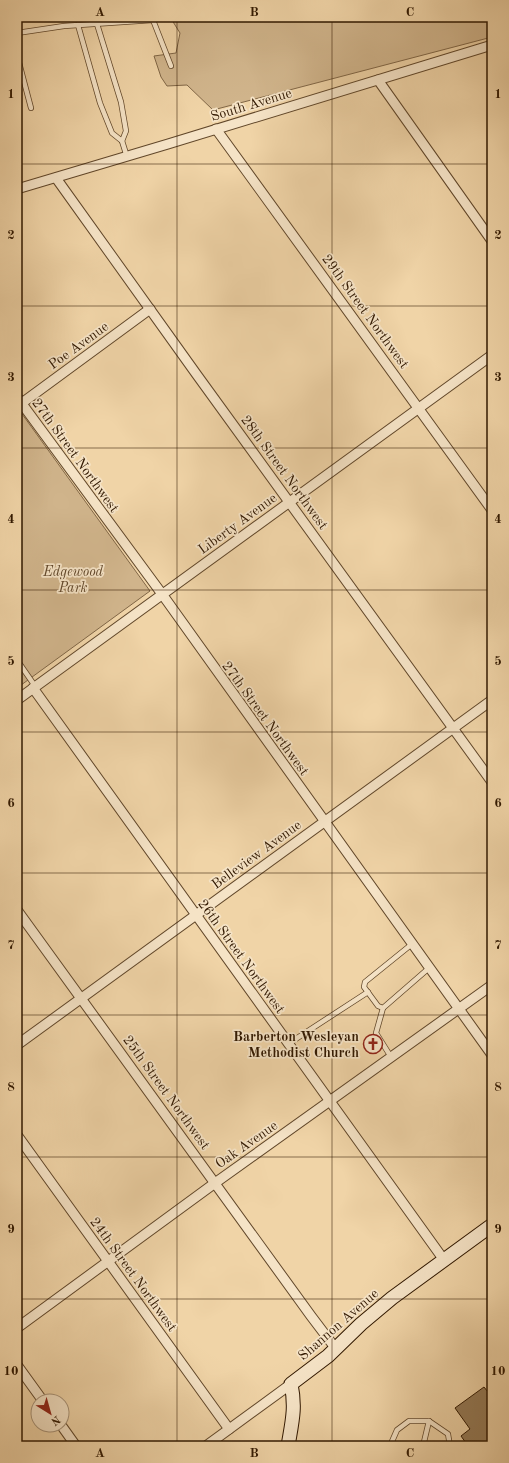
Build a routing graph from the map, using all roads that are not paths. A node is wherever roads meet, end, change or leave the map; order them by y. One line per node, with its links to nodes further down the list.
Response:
1 (97, 24): 2 (lane); 6 (lane); 10 (lane)
2 (78, 25): 3 (lane); 10 (lane)
3 (17, 32)
4 (492, 45): 7 (street, South Avenue)
5 (17, 55): 8 (lane)
6 (171, 66)
7 (378, 80): 9 (street, South Avenue); 14 (street)
8 (31, 108)
9 (216, 129): 11 (street, South Avenue); 18 (street, 29th Street Northwest)
10 (122, 141): 11 (lane)
11 (127, 157): 12 (street, South Avenue)
12 (56, 178): 13 (street, South Avenue); 15 (street, 28th Street Northwest)
13 (17, 190)
14 (492, 241)
15 (150, 309): 17 (street, Poe Avenue); 19 (street, 28th Street Northwest)
16 (492, 355): 18 (street, Liberty Avenue)
17 (19, 400): 21 (street, 27th Street Northwest)
18 (419, 409): 19 (street, Liberty Avenue); 20 (street, 29th Street Northwest)
19 (289, 503): 21 (street, Liberty Avenue); 26 (street, 28th Street Northwest)
20 (492, 510)
21 (162, 594): 23 (street, Liberty Avenue); 28 (street, 27th Street Northwest)
22 (17, 660): 23 (lane)
23 (34, 687): 24 (street, Liberty Avenue); 30 (street, 26th Street Northwest)
24 (17, 700)
25 (492, 700): 26 (street, Belleview Avenue)
26 (453, 728): 27 (street, 28th Street Northwest); 28 (street, Belleview Avenue)
27 (492, 782)
28 (324, 822): 30 (street, Belleview Avenue); 31 (street, 27th Street Northwest)
29 (17, 910): 35 (street, 25th Street Northwest)
30 (195, 915): 35 (street, Belleview Avenue); 38 (street, 26th Street Northwest)
31 (412, 944): 32 (street, 27th Street Northwest); 34 (lane)
32 (429, 968): 36 (lane); 37 (street, 27th Street Northwest)
33 (492, 985): 37 (street, Oak Avenue)
34 (368, 992): 36 (lane); 38 (lane)
35 (81, 998): 39 (street, Belleview Avenue); 44 (street, 25th Street Northwest)
36 (383, 1008): 41 (lane)
37 (458, 1009): 40 (street, 27th Street Northwest); 41 (street, Oak Avenue)
38 (288, 1044): 42 (street, 26th Street Northwest)
39 (17, 1045)
40 (492, 1055)
41 (391, 1057): 42 (street, Oak Avenue)
42 (330, 1101): 44 (street, Oak Avenue); 46 (street, 26th Street Northwest)
43 (17, 1135): 47 (street, 24th Street Northwest)
44 (215, 1183): 47 (street, Oak Avenue); 49 (street, 25th Street Northwest)
45 (492, 1224): 46 (street, Shannon Avenue)
46 (444, 1260): 49 (street, Shannon Avenue)
47 (108, 1262): 48 (street, Oak Avenue); 54 (street, 24th Street Northwest)
48 (17, 1328)
49 (336, 1349): 51 (street, Shannon Avenue)
50 (17, 1366): 52 (street)
51 (291, 1384): 54 (street, Shannon Avenue); 58 (street)
52 (37, 1393)
53 (429, 1421): 59 (lane); 60 (lane); 61 (lane)
54 (229, 1429): 57 (street, Shannon Avenue)
55 (67, 1433): 56 (street)
56 (76, 1446)
57 (206, 1446)
58 (288, 1446)
59 (390, 1446)
60 (422, 1446)
61 (450, 1446)

